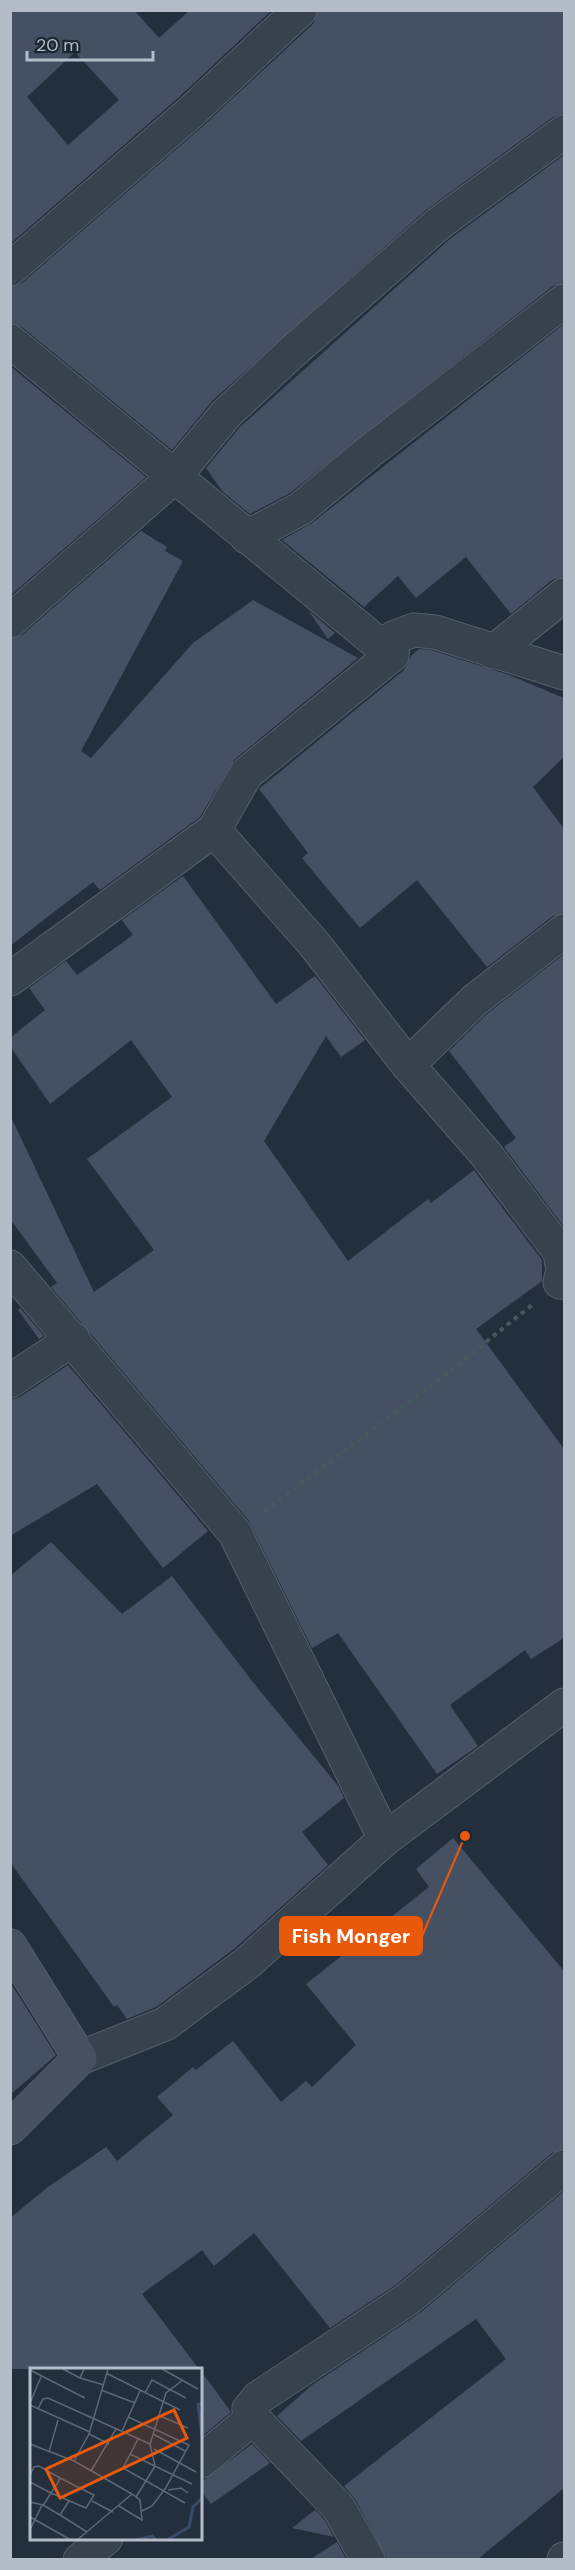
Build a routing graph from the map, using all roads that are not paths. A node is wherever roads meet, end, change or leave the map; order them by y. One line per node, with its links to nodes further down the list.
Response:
1 (300, 10): 3 (street)
2 (564, 132): 6 (street)
3 (10, 268)
4 (564, 301): 7 (street)
5 (10, 341): 6 (street)
6 (174, 477): 7 (street); 9 (street)
7 (247, 537): 11 (street)
8 (564, 595): 10 (street)
9 (10, 621)
10 (493, 652): 11 (street); 12 (street)
11 (392, 655): 13 (street)
12 (564, 673)
13 (214, 830): 15 (street); 16 (street)
14 (564, 931): 16 (street)
15 (10, 979)
16 (408, 1065): 18 (street)
17 (10, 1267): 19 (street)
18 (562, 1282)
19 (73, 1339): 20 (street); 22 (street)
20 (10, 1381)
21 (564, 1705): 22 (street)
22 (386, 1839): 24 (street)
23 (10, 1946): 24 (street)
24 (80, 2058): 25 (street)
25 (10, 2128)
26 (564, 2167): 27 (street)
27 (253, 2418): 28 (street); 31 (street)
28 (202, 2460)
29 (104, 2540): 30 (street)
30 (80, 2559)
31 (368, 2559)

